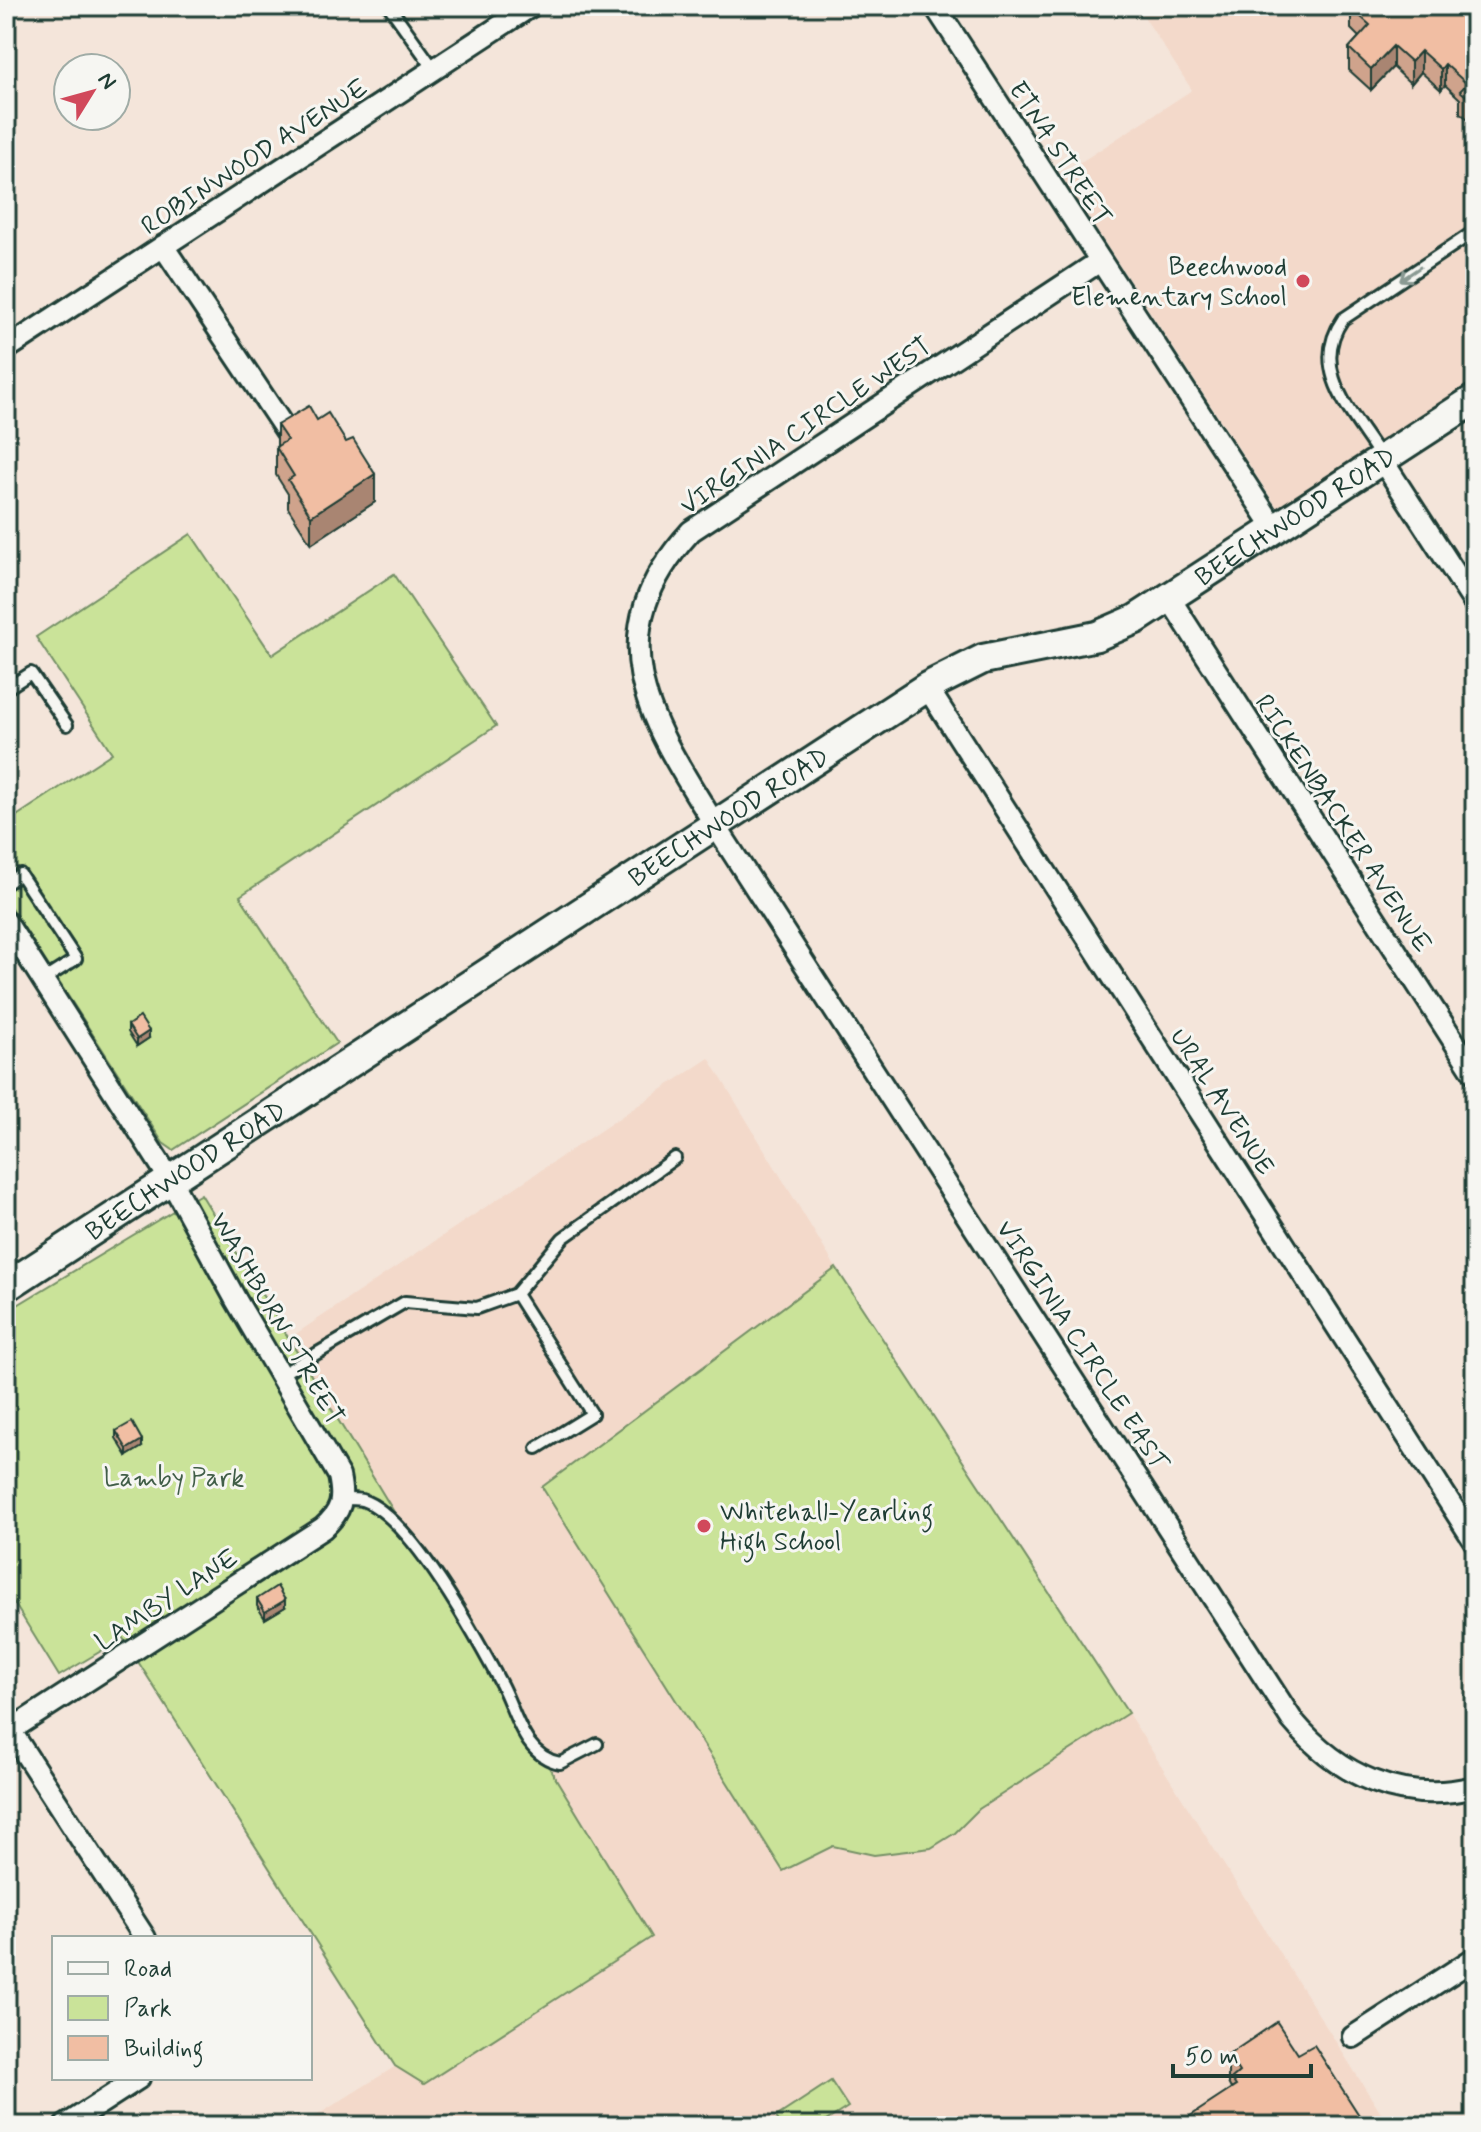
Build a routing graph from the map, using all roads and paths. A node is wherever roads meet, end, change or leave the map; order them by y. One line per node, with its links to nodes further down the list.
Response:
1 (389, 6): 4 (lane)
2 (531, 6): 4 (street, ROBINWOOD AVENUE)
3 (935, 6): 7 (street, ETNA STREET)
4 (434, 69): 6 (street, ROBINWOOD AVENUE)
5 (1475, 231): 11 (lane, one-way to 11)
6 (163, 246): 8 (street, ROBINWOOD AVENUE); 10 (street)
7 (1100, 261): 12 (street, ETNA STREET); 18 (street, VIRGINIA CIRCLE WEST)
8 (6, 349)
9 (1475, 399): 11 (street, BEECHWOOD ROAD)
10 (287, 432)
11 (1382, 460): 12 (street, BEECHWOOD ROAD); 14 (street)
12 (1275, 529): 13 (street, BEECHWOOD ROAD)
13 (1170, 599): 15 (street, BEECHWOOD ROAD); 22 (street, RICKENBACKER AVENUE)
14 (1475, 604)
15 (927, 687): 18 (street, BEECHWOOD ROAD); 30 (street, URAL AVENUE)
16 (6, 689): 17 (lane)
17 (67, 725)
18 (715, 825): 24 (street, BEECHWOOD ROAD); 33 (street, VIRGINIA CIRCLE EAST)
19 (6, 884): 21 (lane)
20 (6, 922): 21 (street, WASHBURN STREET)
21 (43, 980): 24 (street, WASHBURN STREET)
22 (1475, 1074)
23 (675, 1158): 26 (lane)
24 (171, 1181): 25 (street, BEECHWOOD ROAD); 27 (street, WASHBURN STREET)
25 (6, 1287)
26 (516, 1294): 27 (lane); 28 (lane)
27 (280, 1375): 29 (street, WASHBURN STREET)
28 (537, 1448)
29 (344, 1499): 31 (street, LAMBY LANE); 32 (lane)
30 (1475, 1542)
31 (8, 1732): 34 (street)
32 (597, 1744)
33 (1475, 1787)
34 (144, 1936)
35 (1475, 1958): 36 (street)
36 (1353, 2037)
37 (136, 2080): 38 (street)
38 (65, 2126)

